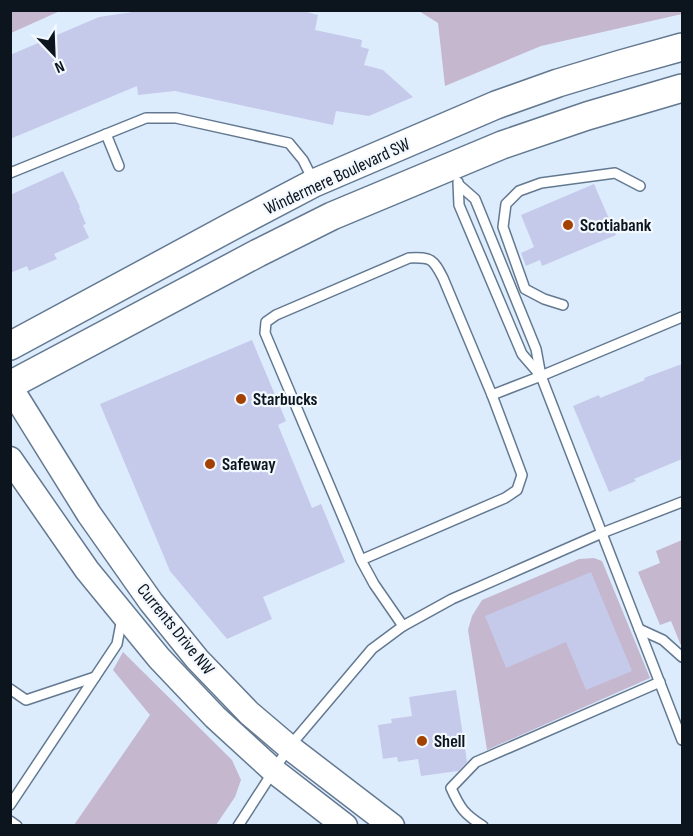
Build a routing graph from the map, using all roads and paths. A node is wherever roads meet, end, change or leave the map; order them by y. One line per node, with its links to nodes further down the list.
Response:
1 (682, 47): 7 (main road, Windermere Boulevard SW)
2 (682, 88): 6 (main road, Windermere Boulevard SW)
3 (106, 134): 4 (lane); 5 (lane); 7 (lane)
4 (119, 166)
5 (10, 172)
6 (454, 175): 12 (lane); 12 (lane); 13 (main road, Windermere Boulevard SW)
7 (314, 183): 11 (main road, Windermere Boulevard SW)
8 (640, 186): 9 (lane)
9 (563, 305)
10 (682, 317): 12 (lane)
11 (10, 346)
12 (541, 376): 14 (lane); 17 (lane)
13 (10, 386): 27 (street, Currents Drive NW)
14 (492, 395): 18 (lane); 18 (lane)
15 (10, 459): 19 (street, Currents Drive NW)
16 (682, 502): 17 (lane)
17 (602, 533): 20 (lane); 21 (lane)
18 (361, 560): 20 (lane)
19 (122, 613): 23 (lane); 28 (street, Currents Drive NW)
20 (403, 626): 27 (lane)
21 (639, 629): 22 (lane); 24 (lane)
22 (682, 657)
23 (95, 677): 25 (lane); 29 (lane)
24 (660, 682): 26 (lane); 35 (lane)
25 (10, 688)
26 (682, 740)
27 (289, 747): 28 (lane); 34 (street, Currents Drive NW)
28 (274, 771): 32 (lane); 33 (street, Currents Drive NW)
29 (10, 805)
30 (10, 821): 31 (lane)
31 (17, 825)
32 (238, 825)
33 (345, 825)
34 (392, 825)
35 (483, 825)

